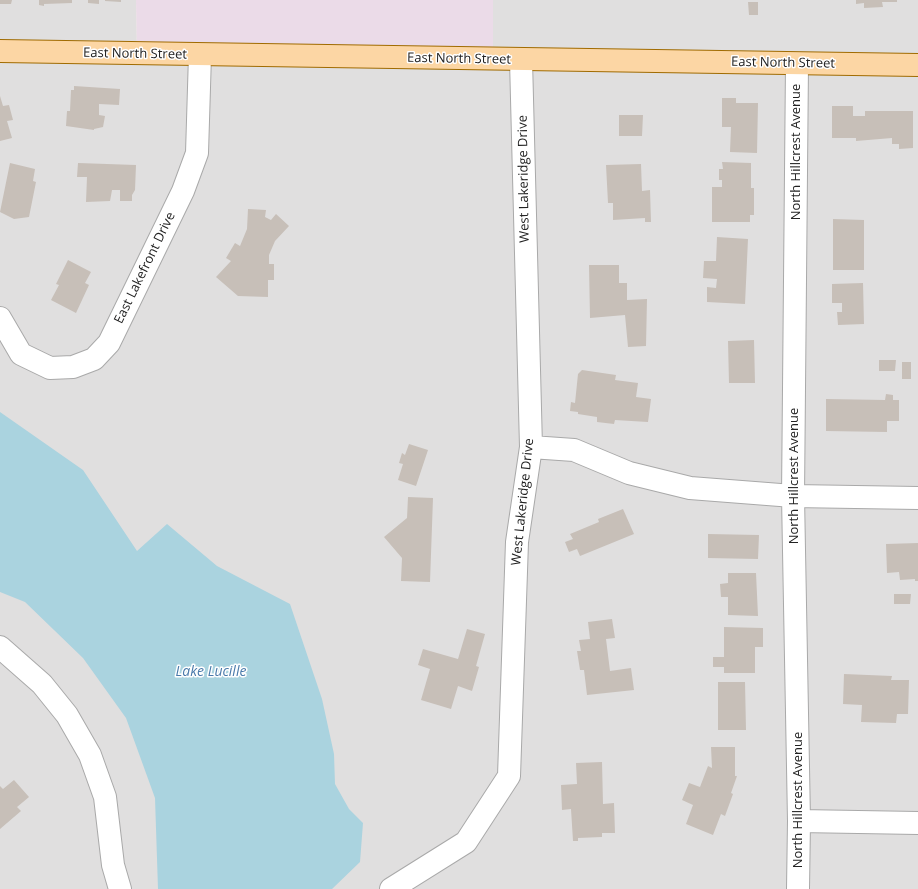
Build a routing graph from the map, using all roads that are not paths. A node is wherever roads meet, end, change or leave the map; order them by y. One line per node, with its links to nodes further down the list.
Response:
1 (0, 51): 2 (main road, East North Street)
2 (200, 55): 3 (main road, East North Street); 6 (street, East Lakefront Drive)
3 (521, 60): 4 (main road, East North Street); 7 (street, West Lakeridge Drive)
4 (797, 64): 5 (main road, East North Street); 8 (street, North Hillcrest Avenue)
5 (918, 65)
6 (0, 318)
7 (531, 447): 8 (street); 14 (street, West Lakeridge Drive)
8 (793, 496): 9 (street); 11 (street, North Hillcrest Avenue)
9 (918, 498)
10 (0, 647): 13 (street)
11 (800, 821): 12 (street); 15 (street, North Hillcrest Avenue)
12 (918, 823)
13 (120, 889)
14 (391, 889)
15 (798, 889)

